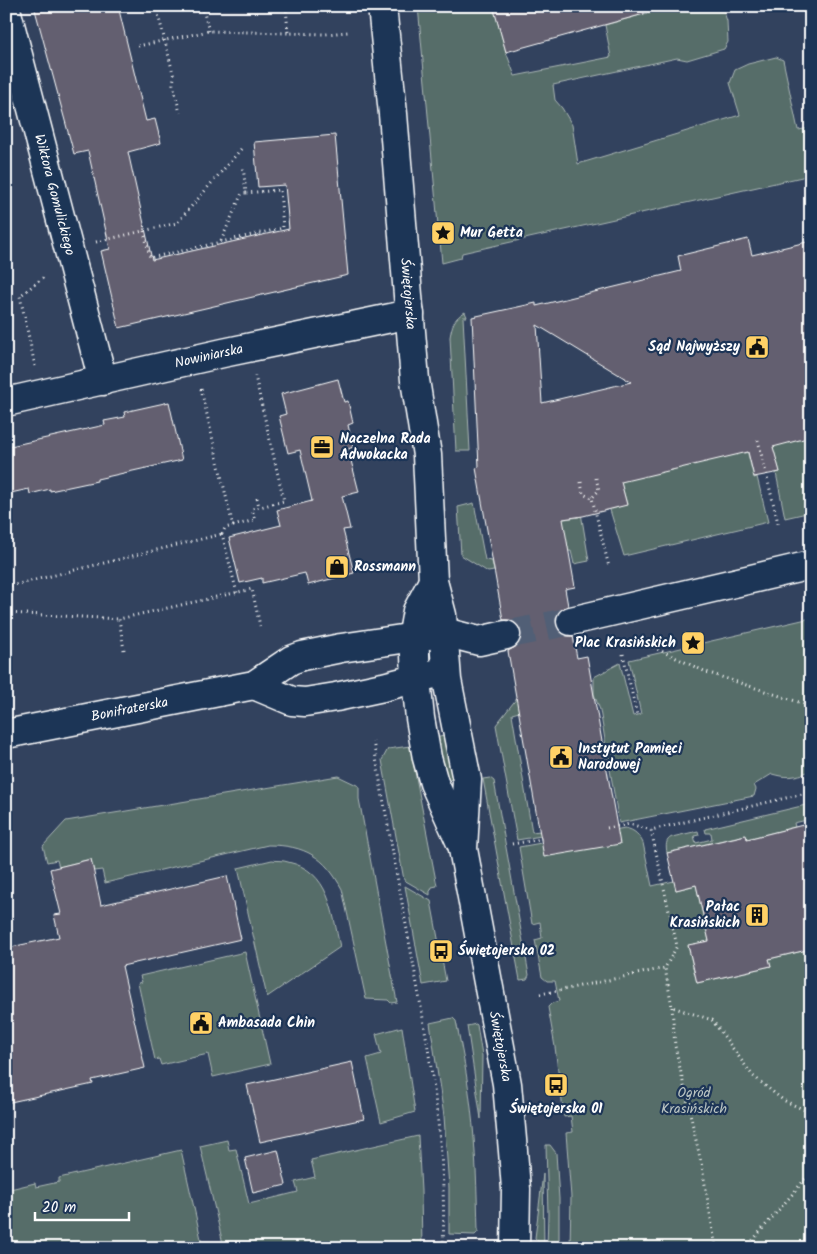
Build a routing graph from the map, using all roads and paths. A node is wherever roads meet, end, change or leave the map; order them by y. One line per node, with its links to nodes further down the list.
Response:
1 (156, 6): 9 (path)
2 (202, 6): 6 (path)
3 (286, 6): 8 (path)
4 (382, 6): 19 (street, Świętojerska)
5 (6, 9): 22 (street, Wiktora Gomulickiego)
6 (209, 31): 8 (path); 9 (path)
7 (348, 32): 8 (path)
8 (288, 33)
9 (165, 40): 10 (path); 11 (path)
10 (138, 46)
11 (180, 113)
12 (242, 148): 15 (path)
13 (244, 166): 14 (path)
14 (246, 193): 17 (path); 17 (path)
15 (144, 231): 16 (path); 17 (path)
16 (94, 242)
17 (221, 242)
18 (48, 274): 20 (path)
19 (410, 314): 22 (street, Nowiniarska); 36 (street, Świętojerska)
20 (35, 369)
21 (254, 372): 30 (path)
22 (103, 381): 24 (street, Nowiniarska)
23 (200, 386): 31 (path)
24 (6, 402)
25 (758, 440): 32 (path)
26 (596, 478): 29 (path)
27 (581, 482): 29 (path)
28 (257, 498): 30 (path)
29 (592, 498): 35 (path)
30 (260, 507): 31 (path)
31 (233, 526): 33 (path)
32 (779, 527)
33 (222, 534): 37 (path); 38 (path)
34 (811, 565): 41 (street)
35 (609, 567)
36 (433, 580): 43 (street, Świętojerska); 45 (street, Świętojerska)
37 (6, 587)
38 (236, 593): 40 (path); 42 (path)
39 (6, 613): 40 (path)
40 (119, 619): 48 (path)
41 (570, 620)
42 (260, 626)
43 (444, 633): 45 (street, Bonifraterska); 46 (street); 50 (street, Świętojerska)
44 (506, 635): 46 (street)
45 (414, 637): 51 (street, Świętojerska); 52 (street, Bonifraterska)
46 (479, 642): 50 (street)
47 (653, 647): 53 (path)
48 (124, 650)
49 (623, 654): 54 (path)
50 (446, 671): 51 (street); 62 (street, Świętojerska)
51 (416, 680): 52 (street); 62 (street, Świętojerska)
52 (254, 685): 55 (street, Bonifraterska)
53 (811, 706)
54 (637, 715)
55 (6, 734)
56 (373, 741): 68 (path)
57 (811, 792): 59 (path)
58 (607, 828): 59 (path)
59 (651, 830): 63 (path)
60 (542, 839): 61 (path)
61 (512, 844)
62 (464, 849): 69 (street, Świętojerska)
63 (665, 968): 64 (path); 65 (path)
64 (540, 994)
65 (672, 1007): 66 (path); 70 (path)
66 (811, 1113)
67 (811, 1174): 71 (path)
68 (443, 1248)
69 (515, 1248)
70 (716, 1248)
71 (746, 1248)

